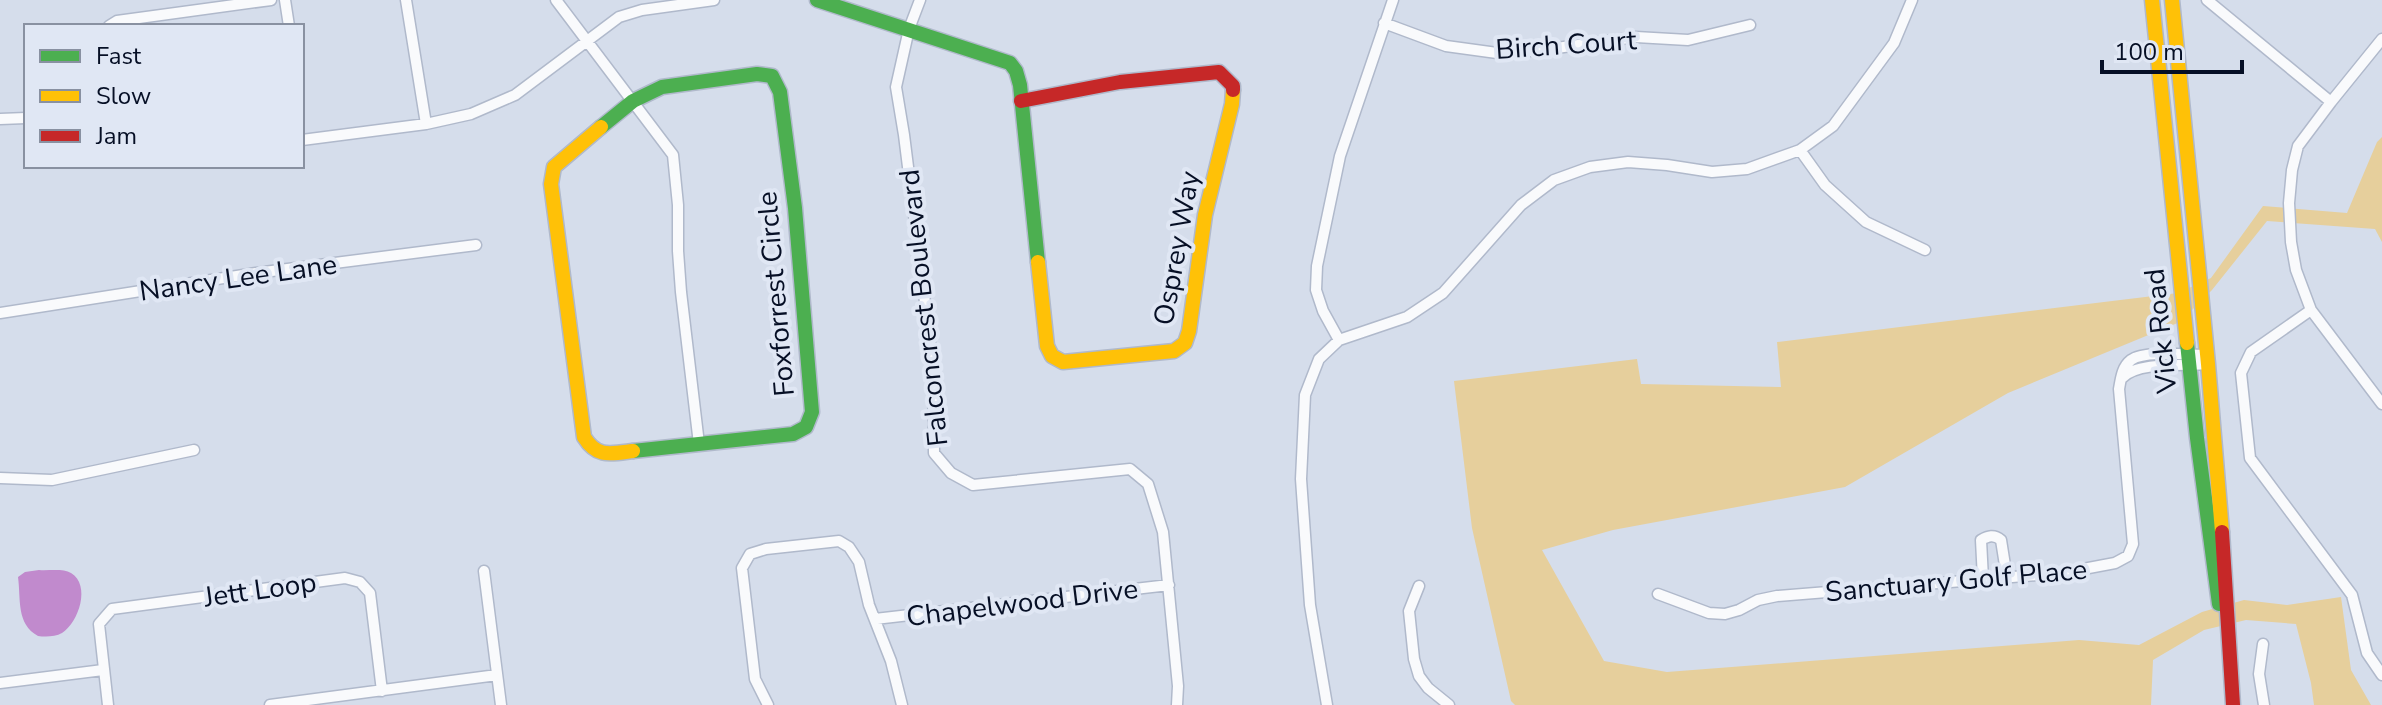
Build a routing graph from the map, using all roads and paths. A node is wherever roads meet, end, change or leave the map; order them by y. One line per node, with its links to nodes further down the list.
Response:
1 (271, 0): 14 (street)
2 (285, 0): 15 (street)
3 (406, 0): 25 (street)
4 (556, 0): 19 (street)
5 (714, 0): 19 (street)
6 (817, 0): 17 (street)
7 (920, 0): 17 (street, Falconcrest Boulevard)
8 (1393, 0): 13 (street)
9 (1912, 0): 27 (street)
10 (2152, 0): 35 (street, Vick Road)
11 (2172, 0): 34 (street, Vick Road)
12 (2207, 0): 22 (street)
13 (1384, 23): 16 (street, Birch Court); 32 (street)
14 (112, 24)
15 (289, 24)
16 (1750, 25)
17 (909, 29): 21 (street, Osprey Way); 45 (street, Falconcrest Boulevard)
18 (2382, 39): 22 (street)
19 (586, 40): 20 (street); 25 (street)
20 (633, 101): 39 (street); 39 (street, Foxforrest Circle); 39 (street, Foxforrest Circle)
21 (1021, 101): 21 (street, Osprey Way)
22 (2331, 102): 30 (street)
23 (24, 118): 24 (street)
24 (0, 119)
25 (426, 124): 26 (street)
26 (304, 140)
27 (1800, 150): 29 (street); 32 (street)
28 (476, 245): 31 (street, Nancy Lee Lane)
29 (1925, 250)
30 (2311, 310): 38 (street); 53 (street)
31 (0, 313)
32 (1339, 340): 62 (street)
33 (2142, 356): 35 (street); 36 (street); 37 (street)
34 (2207, 359): 35 (street); 50 (street, Vick Road)
35 (2189, 360): 36 (street); 50 (street, Vick Road)
36 (2144, 369): 37 (street)
37 (2120, 380): 43 (street, Sanctuary Golf Place)
38 (2382, 404)
39 (699, 444)
40 (194, 450): 41 (street)
41 (0, 478)
42 (484, 571): 52 (street)
43 (2007, 578): 44 (street, Sanctuary Golf Place); 44 (street)
44 (1983, 579): 47 (street, Sanctuary Golf Place)
45 (1169, 585): 48 (street, Chapelwood Drive); 61 (street, Falconcrest Boulevard)
46 (1419, 586): 63 (street)
47 (1658, 594)
48 (875, 619): 59 (street); 60 (street)
49 (2263, 644): 65 (street)
50 (2228, 655): 64 (street, Vick Road)
51 (103, 670): 54 (street); 55 (street, Jett Loop); 56 (street)
52 (497, 675): 55 (street); 58 (street)
53 (2382, 675)
54 (0, 683)
55 (382, 691): 57 (street)
56 (108, 705)
57 (270, 705)
58 (501, 705)
59 (768, 705)
60 (902, 705)
61 (1177, 705)
62 (1327, 705)
63 (1449, 705)
64 (2233, 705)
65 (2264, 705)

